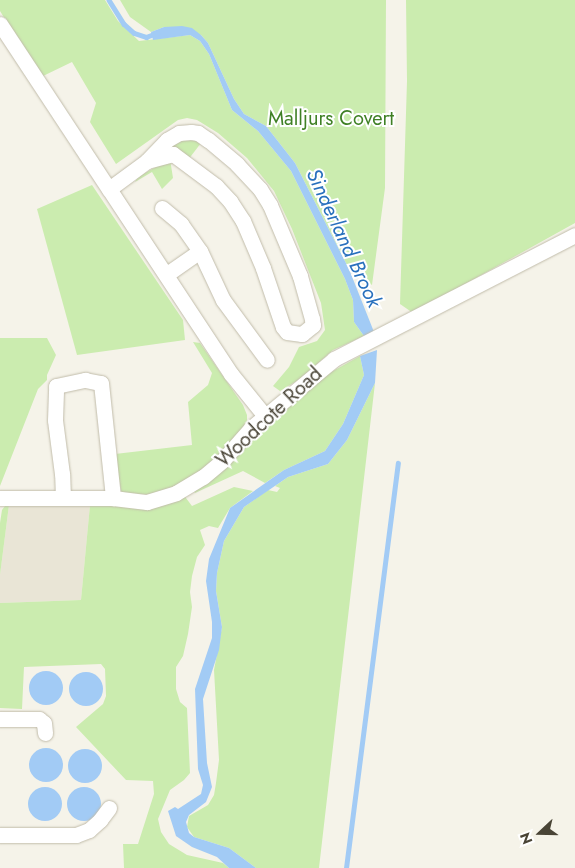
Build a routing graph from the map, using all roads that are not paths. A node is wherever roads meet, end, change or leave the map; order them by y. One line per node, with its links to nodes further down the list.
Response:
1 (0, 24): 3 (street)
2 (147, 161): 2 (street); 3 (street)
3 (110, 189): 7 (street)
4 (162, 208): 6 (street)
5 (575, 236): 9 (street, Woodcote Road)
6 (200, 251): 7 (street); 8 (street)
7 (167, 274): 9 (street)
8 (267, 360)
9 (265, 416): 12 (street, Woodcote Road)
10 (0, 498): 11 (street, Woodcote Road)
11 (63, 498): 12 (street, Woodcote Road); 12 (street)
12 (113, 498)
13 (0, 719): 14 (street)
14 (45, 733)
15 (109, 808): 16 (street)
16 (0, 835)

